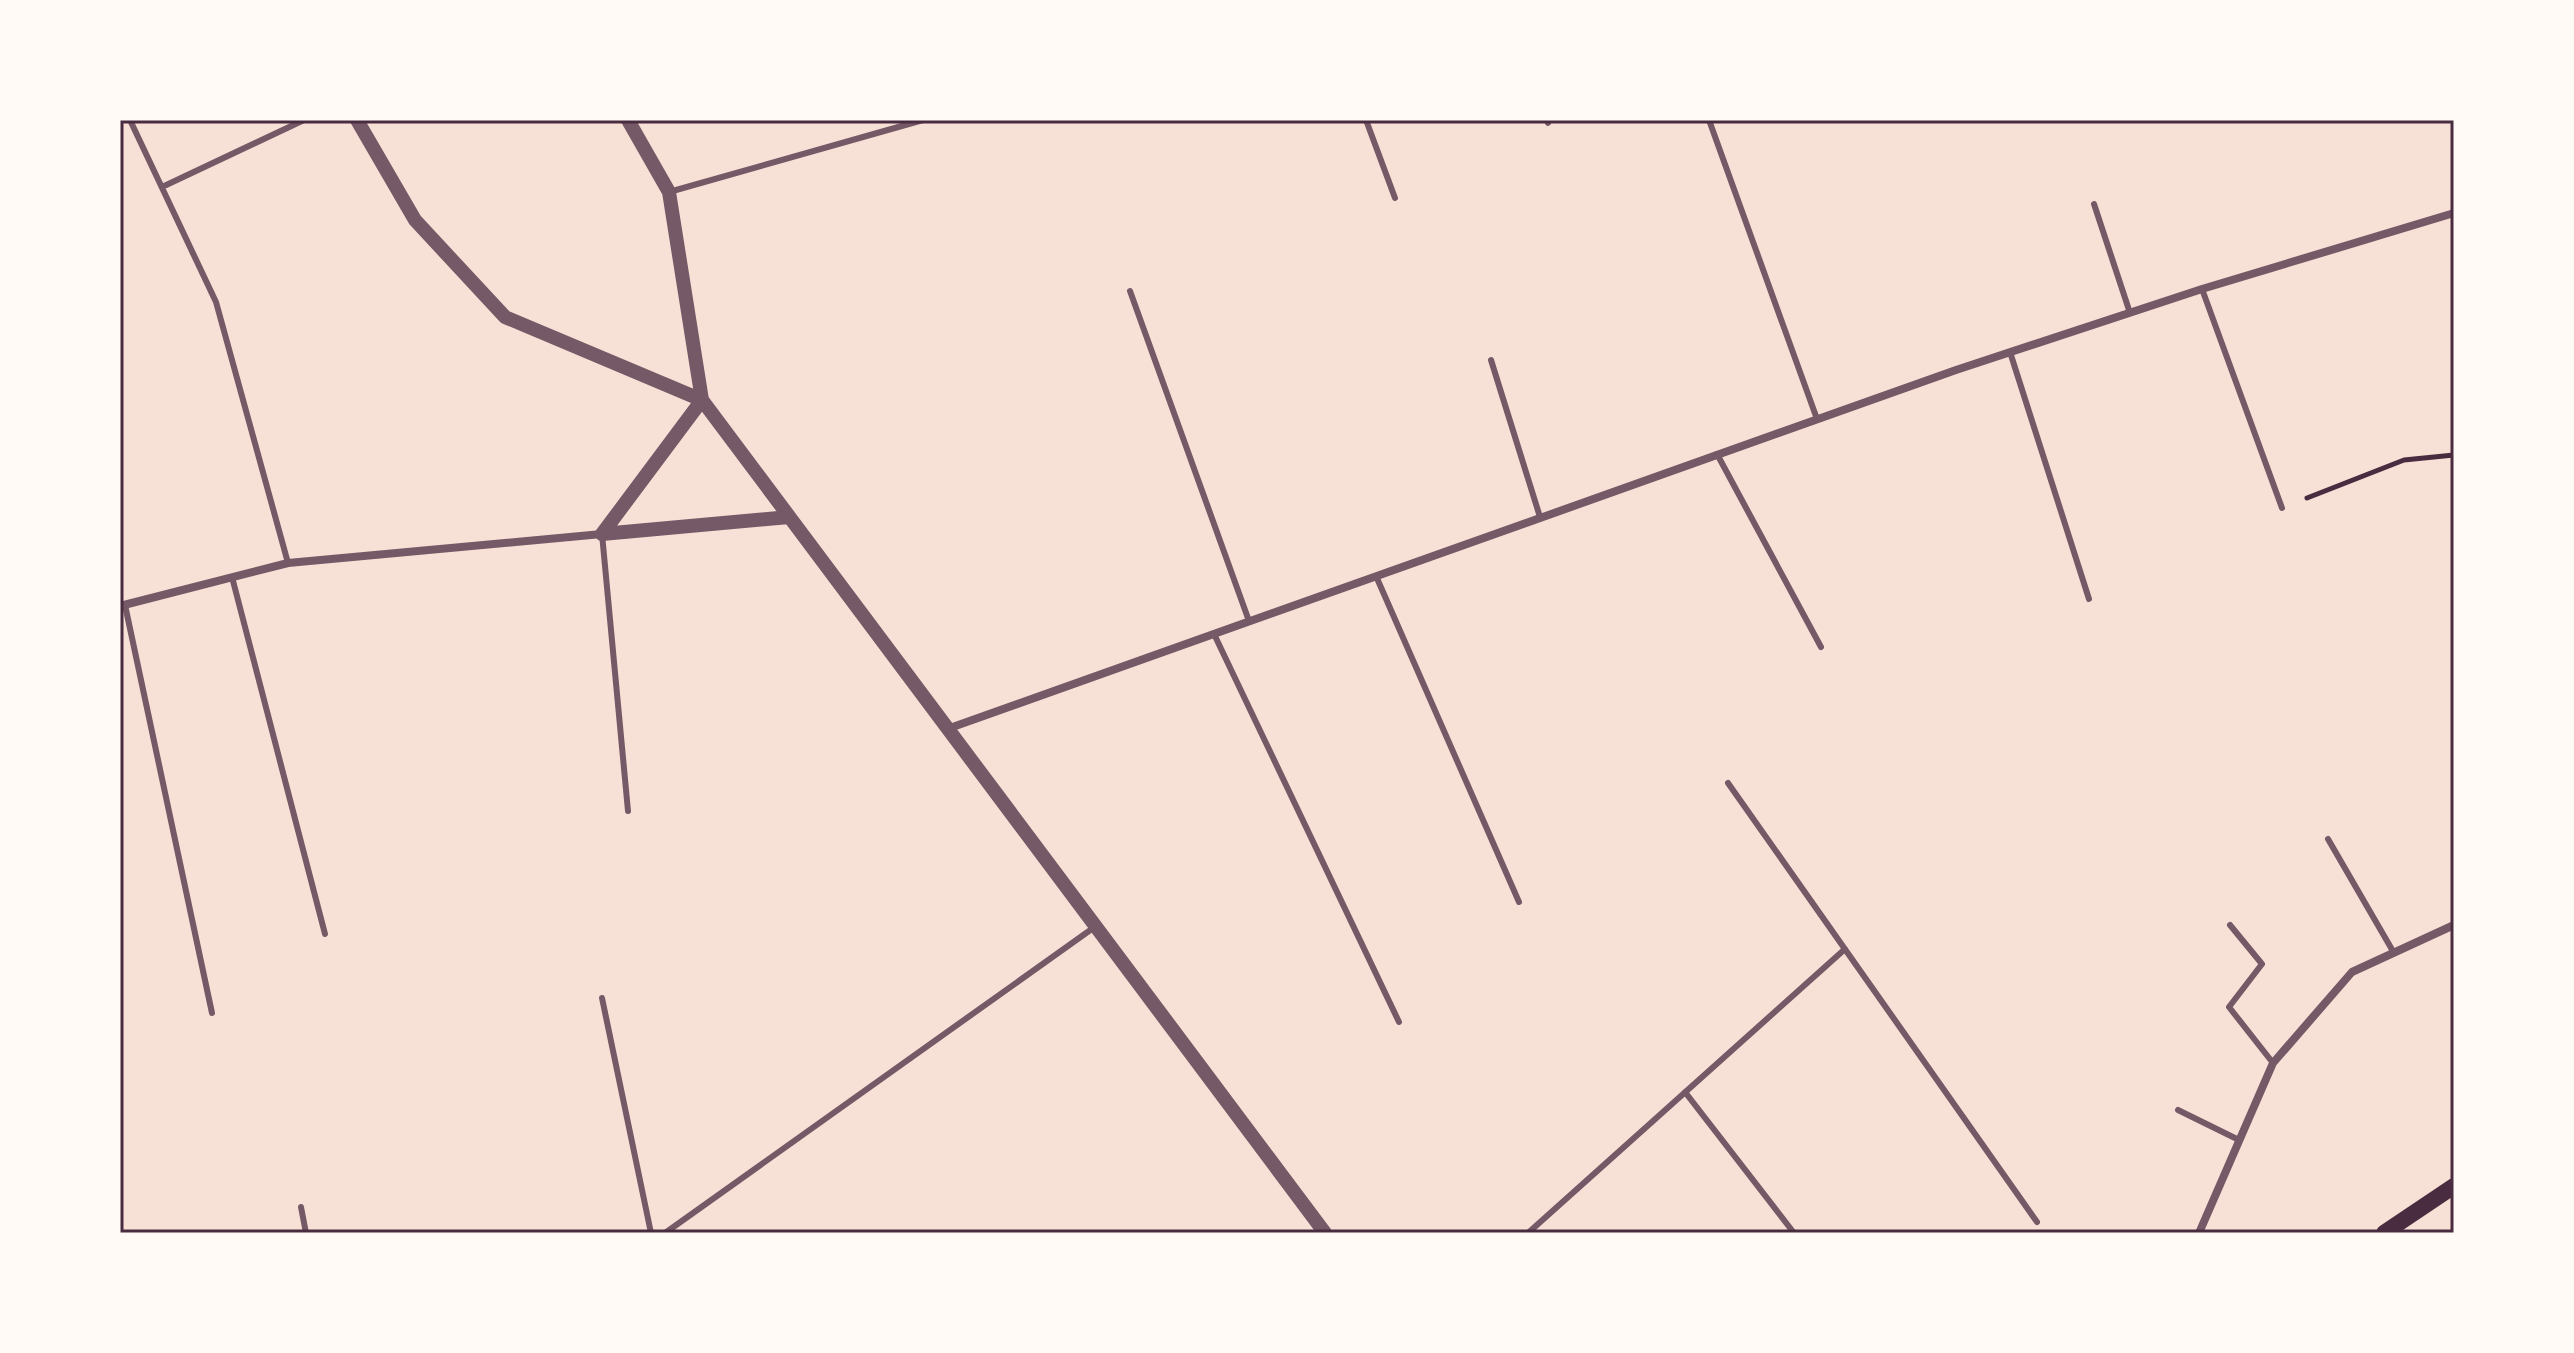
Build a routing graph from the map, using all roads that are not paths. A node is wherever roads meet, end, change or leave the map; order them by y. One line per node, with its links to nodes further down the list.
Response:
1 (130, 120): 8 (lane)
2 (304, 120): 8 (lane)
3 (357, 120): 18 (street)
4 (628, 120): 9 (street)
5 (923, 120): 9 (lane)
6 (1366, 120): 10 (lane)
7 (1709, 120): 19 (lane)
8 (162, 187): 25 (lane)
9 (669, 192): 18 (street)
10 (1395, 198)
11 (2094, 204): 15 (lane)
12 (2454, 213): 13 (street)
13 (2202, 289): 15 (street); 21 (lane)
14 (1130, 291): 30 (lane)
15 (2130, 313): 16 (street)
16 (2010, 352): 19 (street); 28 (lane)
17 (1491, 360): 23 (lane)
18 (702, 400): 22 (street); 24 (street)
19 (1817, 419): 20 (street)
20 (1717, 454): 23 (street); 32 (lane)
21 (2282, 508)
22 (789, 517): 24 (street); 33 (street)
23 (1540, 517): 26 (street)
24 (602, 534): 25 (street); 35 (lane)
25 (288, 563): 27 (street)
26 (1376, 576): 30 (street); 37 (lane)
27 (232, 577): 29 (street); 41 (lane)
28 (2089, 599)
29 (122, 606): 45 (lane)
30 (1249, 621): 31 (street)
31 (1214, 634): 33 (street); 46 (lane)
32 (1821, 647)
33 (947, 729): 40 (street)
34 (1728, 783): 42 (lane)
35 (628, 811)
36 (2328, 839): 43 (lane)
37 (1519, 902)
38 (2230, 925): 47 (lane)
39 (2454, 925): 43 (street)
40 (1096, 926): 56 (lane); 57 (street)
41 (325, 934)
42 (1845, 949): 48 (lane); 53 (lane)
43 (2394, 953): 47 (street)
44 (602, 998): 55 (lane)
45 (212, 1013)
46 (1399, 1022)
47 (2273, 1063): 50 (street)
48 (1685, 1092): 58 (lane); 59 (lane)
49 (2178, 1110): 50 (lane)
50 (2239, 1140): 60 (street)
51 (2454, 1186): 61 (main road)
52 (301, 1207): 54 (lane)
53 (2037, 1222)
54 (306, 1233)
55 (651, 1233)
56 (665, 1233)
57 (1325, 1233)
58 (1528, 1233)
59 (1794, 1233)
60 (2199, 1233)
61 (2384, 1233)

